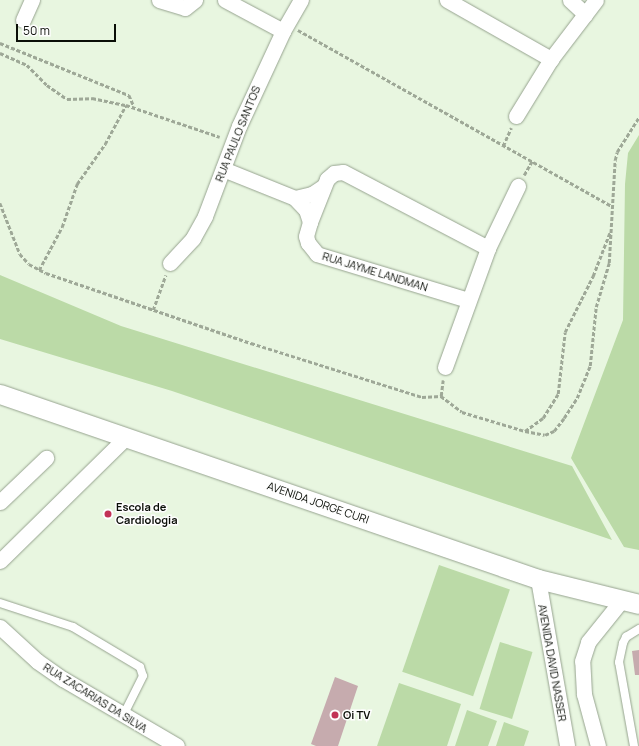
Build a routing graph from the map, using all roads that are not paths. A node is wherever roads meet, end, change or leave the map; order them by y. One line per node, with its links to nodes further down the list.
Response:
1 (32, 0): 10 (street)
2 (159, 0): 3 (street)
3 (196, 0)
4 (225, 0): 11 (street)
5 (301, 0): 11 (street, RUA PAULO SANTOS)
6 (447, 0): 12 (street)
7 (570, 0): 9 (street)
8 (596, 0): 9 (street)
9 (585, 14): 12 (street)
10 (23, 20)
11 (285, 27): 14 (street, RUA PAULO SANTOS)
12 (551, 59): 13 (street)
13 (516, 116)
14 (223, 169): 17 (street); 20 (street, RUA PAULO SANTOS)
15 (324, 186): 17 (street, RUA JAYME LANDMAN); 18 (street, RUA JAYME LANDMAN); 19 (street, RUA JAYME LANDMAN)
16 (518, 186): 19 (street)
17 (294, 198): 18 (street)
18 (310, 222): 21 (street, RUA JAYME LANDMAN)
19 (488, 248): 21 (street)
20 (170, 263)
21 (468, 300): 22 (street)
22 (445, 367)
23 (0, 394): 24 (street, AVENIDA JORGE CURI)
24 (125, 438): 27 (street); 28 (street, AVENIDA JORGE CURI)
25 (46, 458): 26 (street)
26 (0, 502)
27 (0, 561)
28 (538, 579): 29 (street, AVENIDA JORGE CURI); 35 (street, AVENIDA DAVID NASSER)
29 (630, 602): 36 (street)
30 (0, 603): 33 (lane)
31 (0, 627): 33 (street, RUA ZACARIAS DA SILVA)
32 (639, 629): 37 (lane)
33 (123, 716): 34 (street, RUA ZACARIAS DA SILVA)
34 (177, 746)
35 (567, 746)
36 (598, 746)
37 (634, 746)

